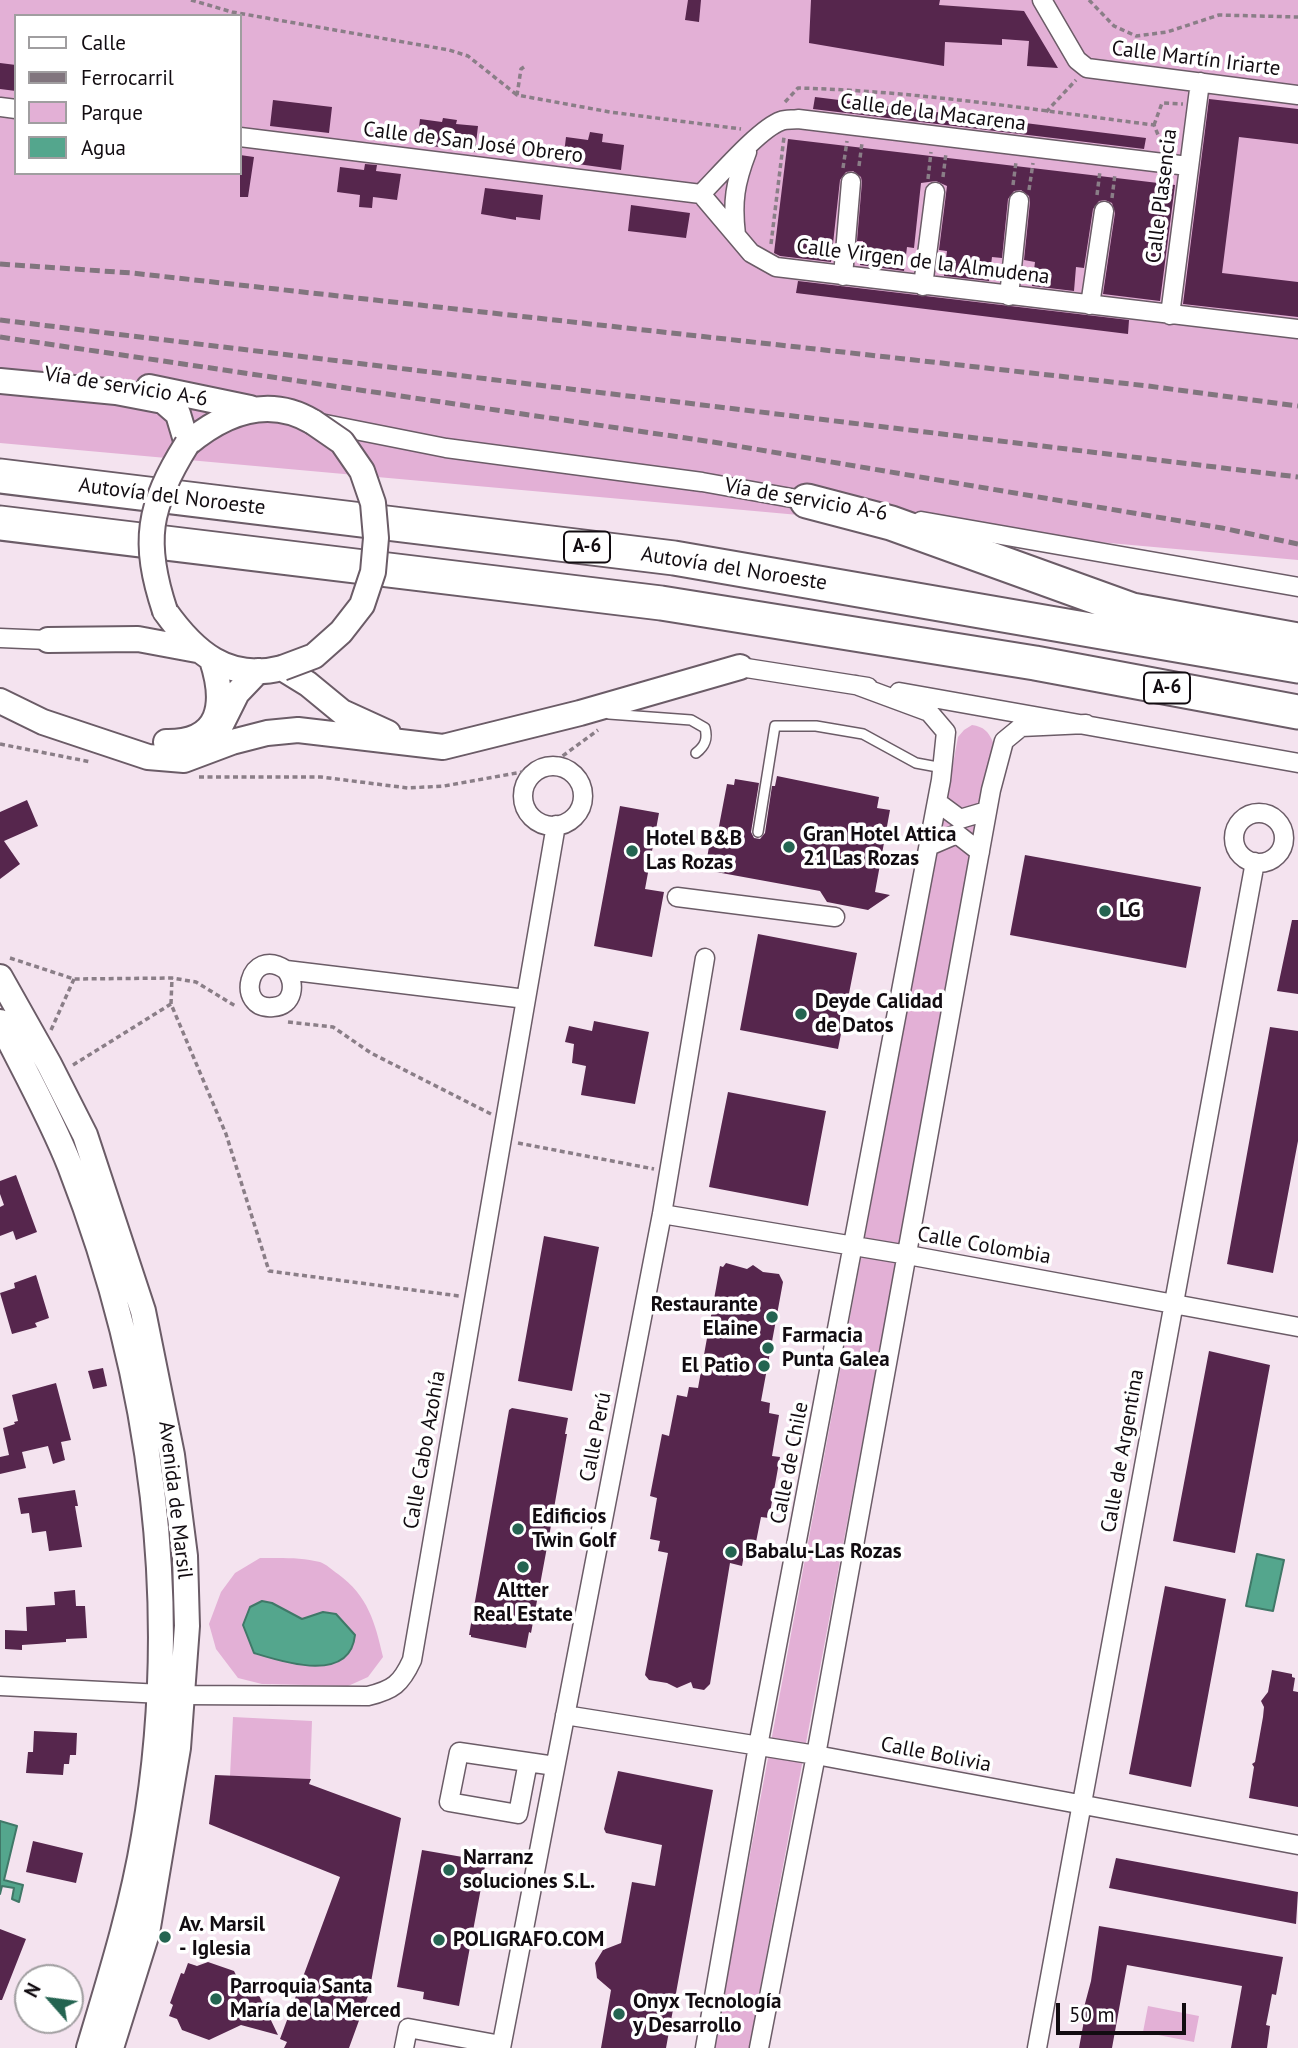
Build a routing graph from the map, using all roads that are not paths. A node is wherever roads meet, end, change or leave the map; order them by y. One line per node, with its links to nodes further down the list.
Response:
1 (1042, 0): 2 (street, Calle Martín Iriarte)
2 (1200, 82): 3 (street, Calle Martín Iriarte); 6 (street, Calle Plasencia)
3 (1298, 95)
4 (242, 137): 9 (street, Calle de San José Obrero)
5 (748, 137): 6 (street, Calle de la Macarena); 9 (street); 12 (street)
6 (1188, 166): 17 (street, Calle Plasencia)
7 (851, 181): 13 (street)
8 (935, 192): 14 (street)
9 (701, 194): 12 (street, Calle Virgen de la Almudena)
10 (1019, 201): 15 (street)
11 (1104, 211): 16 (street)
12 (736, 235): 13 (street, Calle Virgen de la Almudena)
13 (843, 276): 14 (street, Calle Virgen de la Almudena)
14 (923, 286): 15 (street, Calle Virgen de la Almudena)
15 (1009, 296): 16 (street, Calle Virgen de la Almudena)
16 (1090, 305): 17 (street, Calle Virgen de la Almudena)
17 (1170, 315): 18 (street, Calle Virgen de la Almudena)
18 (1298, 329)
19 (0, 372): 21 (street, Vía de servicio A-6)
20 (0, 381): 23 (street, Vía de servicio A-6)
21 (251, 408): 22 (street); 23 (street)
22 (313, 422): 25 (street, Vía de servicio A-6); 34 (street, bridge)
23 (187, 444): 31 (street, bridge)
24 (0, 476): 32 (highway, Autovía del Noroeste / A-6)
25 (807, 501): 27 (street, Vía de servicio A-6); 30 (highway)
26 (0, 523): 38 (highway, A-6)
27 (1298, 587)
28 (0, 638): 29 (street)
29 (48, 640): 31 (street)
30 (1298, 640)
31 (204, 655): 34 (street); 36 (street)
32 (1298, 666)
33 (740, 667): 35 (street); 39 (street)
34 (270, 670): 41 (street); 42 (street)
35 (856, 685): 40 (street); 45 (street, Calle de Chile)
36 (0, 691)
37 (0, 701): 41 (street)
38 (1298, 712)
39 (575, 714): 42 (street); 43 (lane)
40 (1086, 724): 44 (street); 47 (street)
41 (87, 737): 42 (street)
42 (418, 744)
43 (696, 753)
44 (1298, 762)
45 (943, 768): 46 (street, Calle de Chile); 49 (lane)
46 (937, 802): 47 (street); 50 (street, Calle de Chile)
47 (988, 810): 51 (street)
48 (556, 825): 48 (street); 58 (street, Calle Cabo Azohía)
49 (758, 832)
50 (929, 846): 51 (street); 61 (street, Calle de Chile)
51 (980, 852): 62 (street)
52 (1255, 862): 63 (street, Calle de Argentina)
53 (677, 897): 54 (street)
54 (835, 917)
55 (705, 958): 60 (street, Calle Perú)
56 (286, 970): 58 (street)
57 (0, 977): 66 (street, Avenida de Marsil)
58 (526, 999): 66 (street, Calle Cabo Azohía)
59 (0, 1021): 66 (street, Avenida de Marsil)
60 (662, 1214): 61 (street, Calle Colombia); 67 (street, Calle Perú)
61 (855, 1246): 62 (street, Calle Colombia); 68 (street, Calle de Chile)
62 (908, 1255): 63 (street, Calle Colombia); 69 (street)
63 (1173, 1304): 64 (street, Calle Colombia); 74 (street, Calle de Argentina)
64 (1298, 1327)
65 (0, 1686): 66 (street, Calle Cabo Azohía)
66 (171, 1694): 78 (street, Avenida de Marsil); 79 (street, Avenida de Marsil)
67 (565, 1715): 68 (street, Calle Bolivia); 71 (street, Calle Perú)
68 (758, 1746): 69 (street, Calle Bolivia); 81 (street, Calle de Chile)
69 (816, 1755): 74 (street, Calle Bolivia); 82 (street)
70 (528, 1762): 71 (street); 72 (street); 72 (street)
71 (555, 1766): 73 (street, Calle Perú)
72 (524, 1786): 73 (street)
73 (551, 1790): 77 (street, Calle Perú)
74 (1081, 1805): 75 (street, Calle Bolivia); 83 (street, Calle de Argentina)
75 (1298, 1845)
76 (477, 2045): 77 (street); 80 (street)
77 (501, 2047)
78 (89, 2048)
79 (111, 2048)
80 (404, 2048)
81 (705, 2048)
82 (759, 2048)
83 (1037, 2048)

